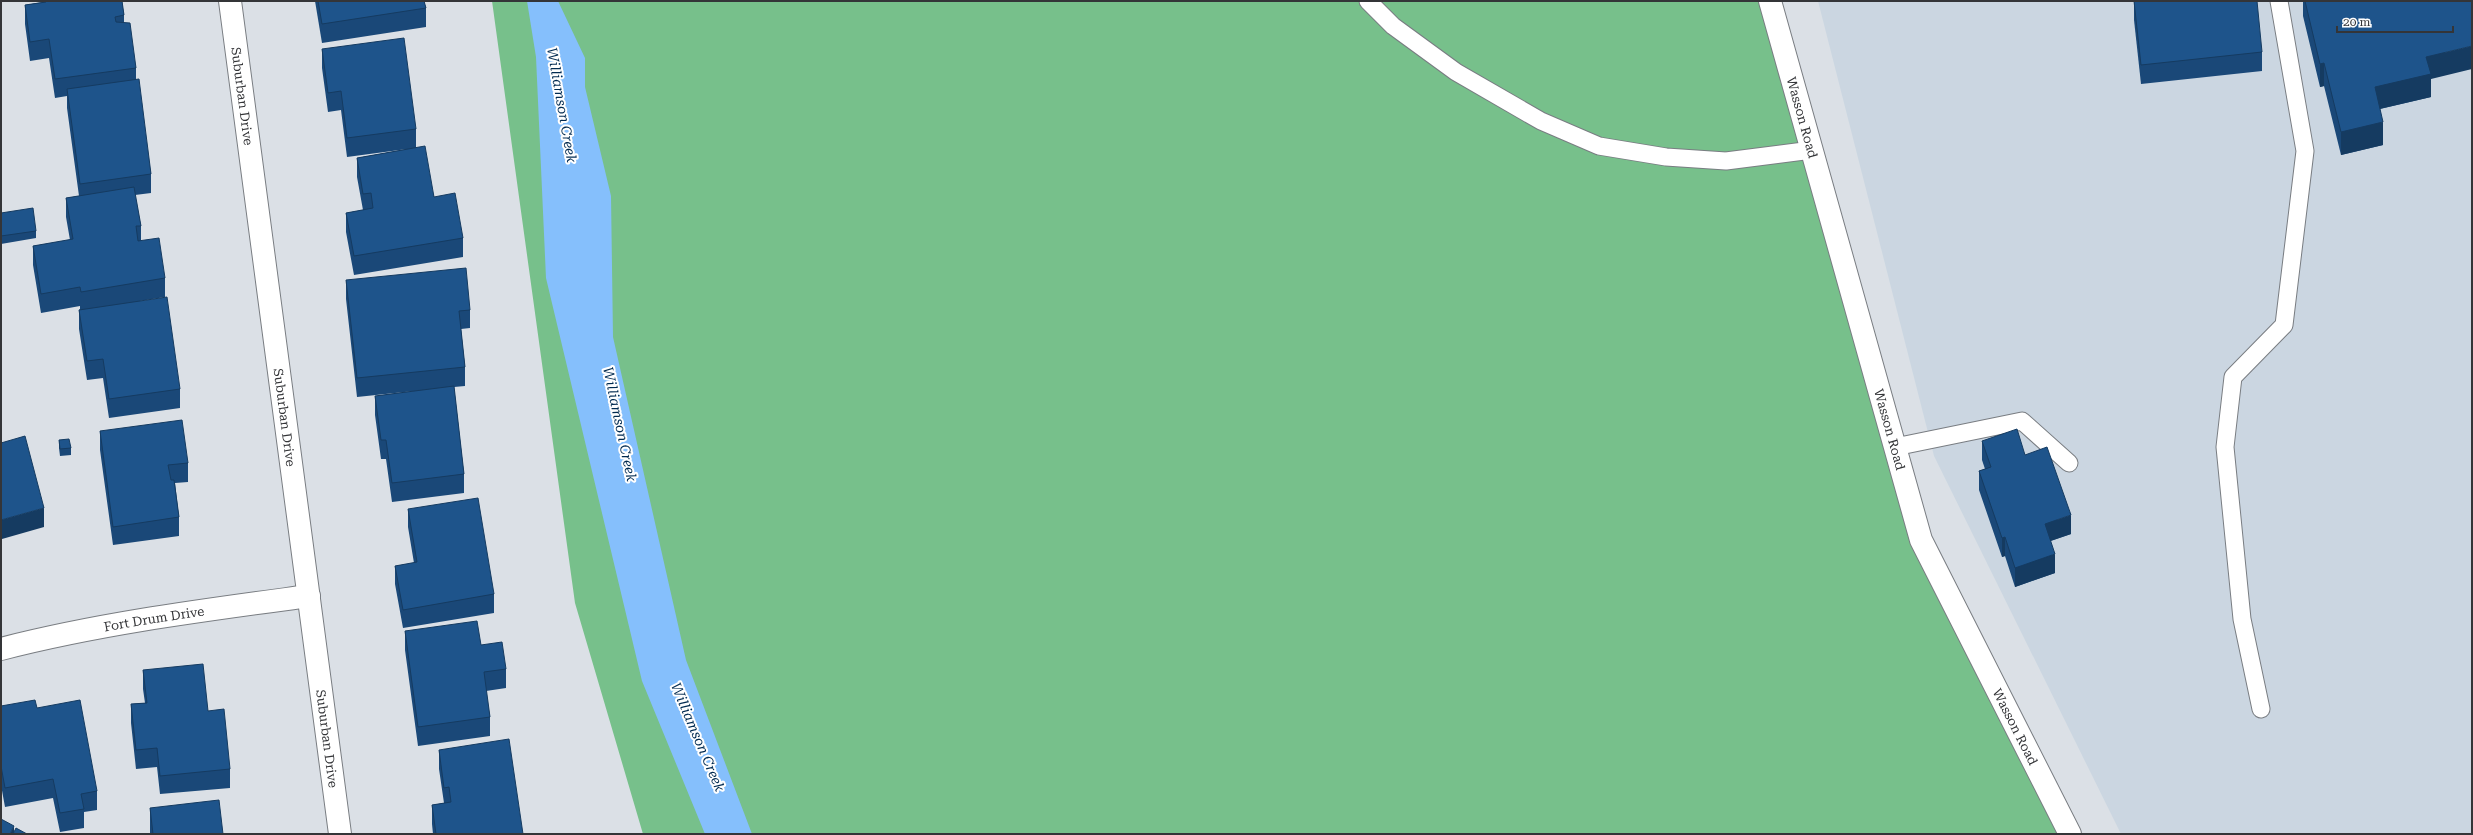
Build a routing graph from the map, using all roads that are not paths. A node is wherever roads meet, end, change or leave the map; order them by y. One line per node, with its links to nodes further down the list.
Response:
1 (230, 1): 8 (street, Suburban Drive)
2 (1368, 1): 5 (lane)
3 (1770, 1): 5 (street, Wasson Road)
4 (2279, 1): 10 (lane)
5 (1812, 150): 6 (street, Wasson Road)
6 (1895, 447): 7 (lane); 12 (street, Wasson Road)
7 (2069, 463)
8 (309, 596): 9 (street, Fort Drum Drive); 11 (street, Suburban Drive)
9 (1, 649)
10 (2261, 709)
11 (340, 834)
12 (2070, 834)

